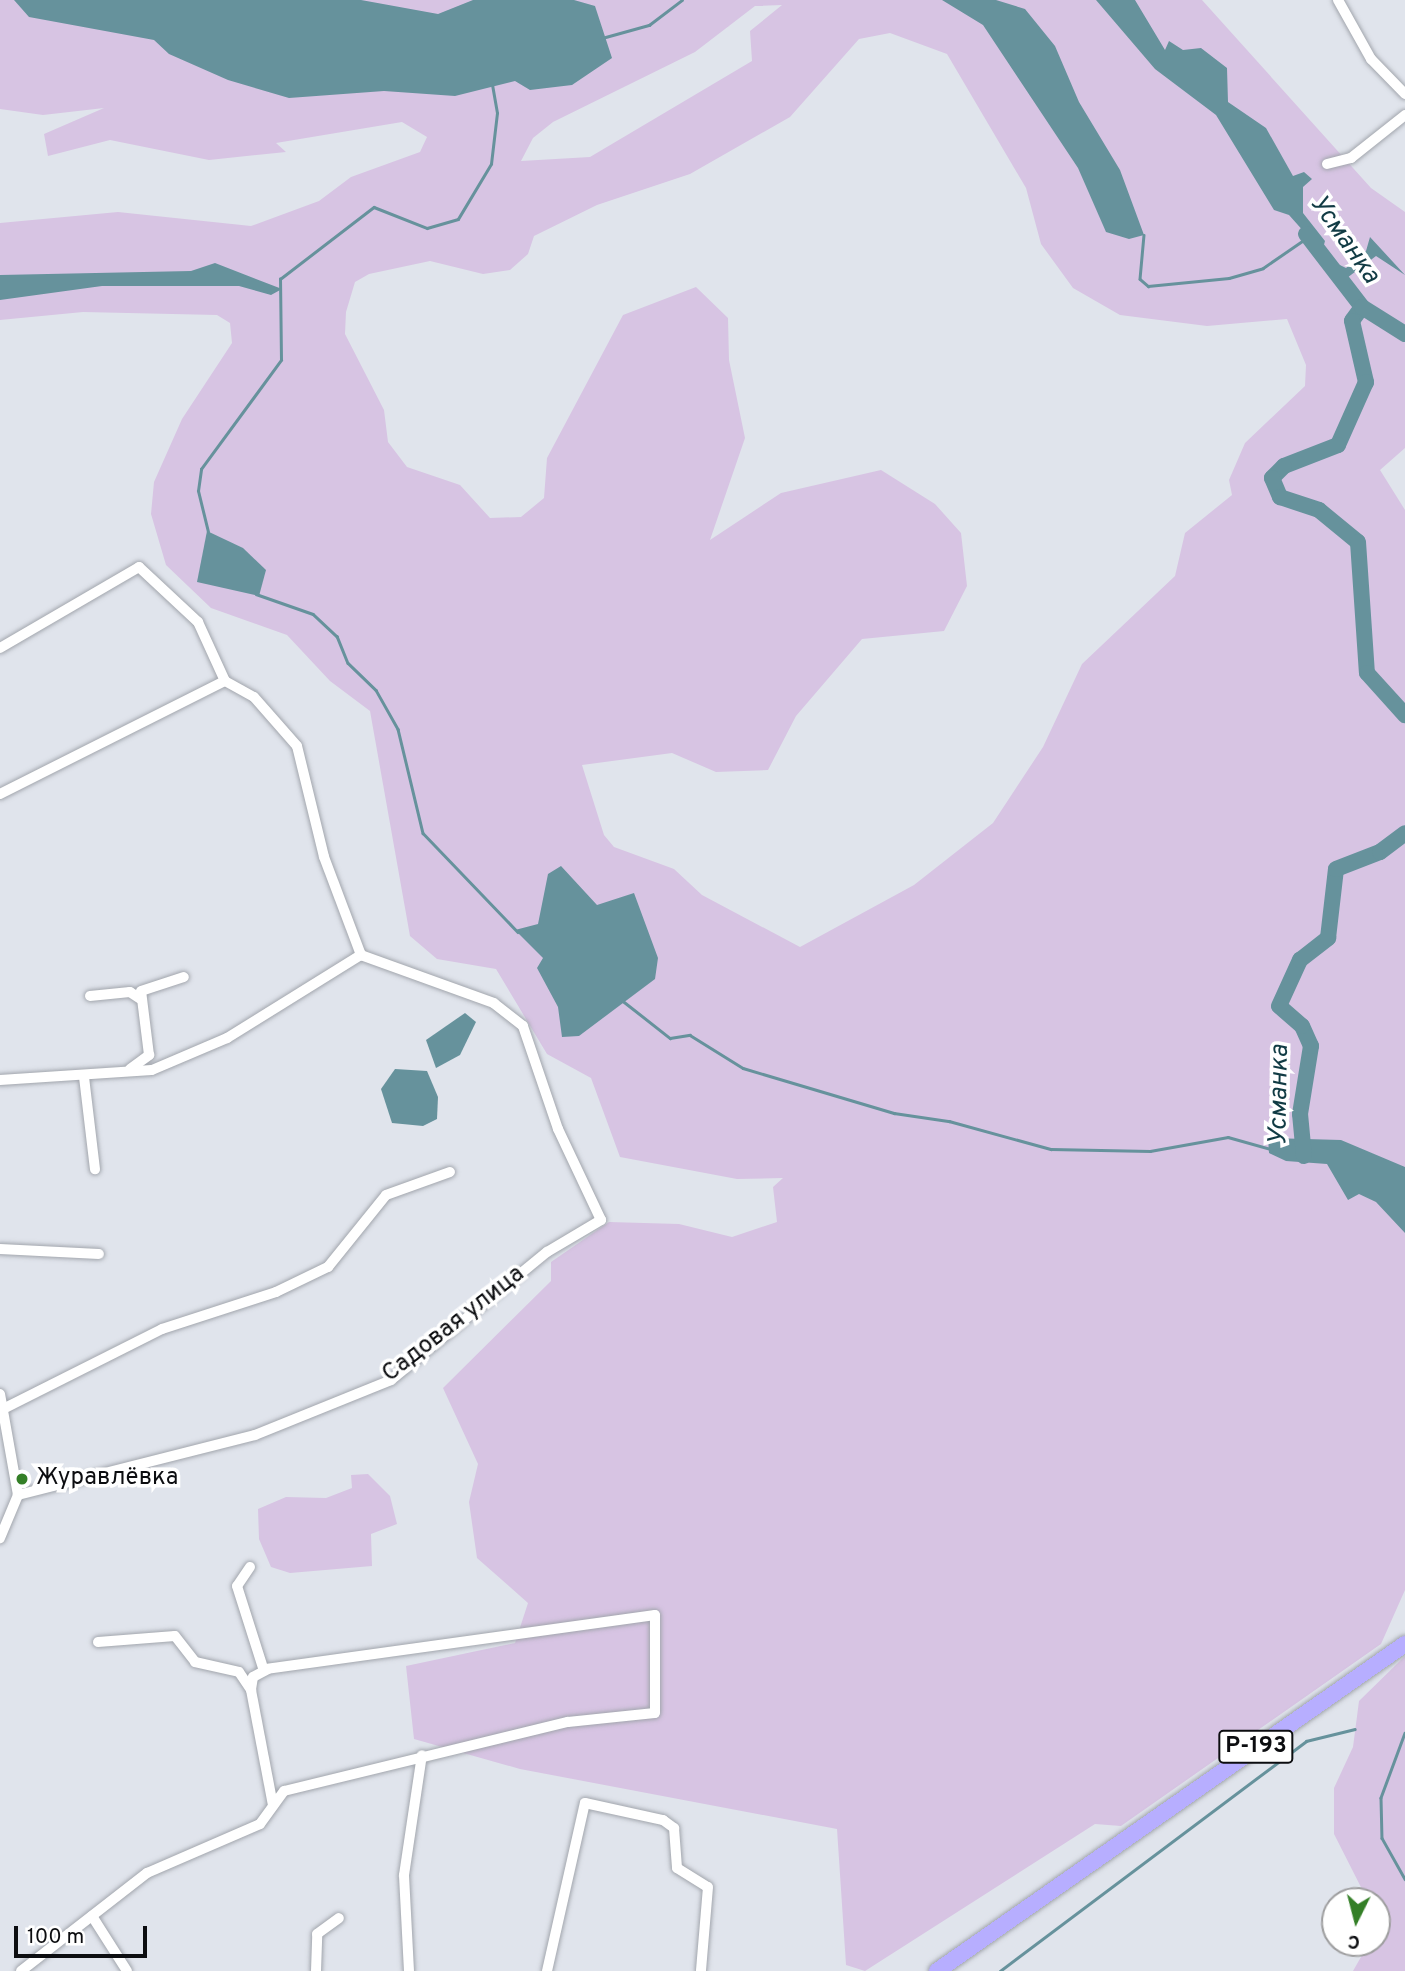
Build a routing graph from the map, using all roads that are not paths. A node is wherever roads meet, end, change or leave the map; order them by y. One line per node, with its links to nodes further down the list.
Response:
1 (1338, 0): 2 (street)
2 (1405, 94)
3 (1405, 115): 4 (street)
4 (1327, 164)
5 (0, 648): 6 (street)
6 (225, 681): 7 (street); 8 (street)
7 (0, 794)
8 (361, 955): 12 (street); 21 (street, Садовая улица)
9 (184, 977): 11 (street)
10 (90, 996): 11 (street)
11 (139, 998): 12 (street)
12 (129, 1072): 13 (street)
13 (84, 1077): 14 (street); 15 (street)
14 (0, 1080)
15 (94, 1169)
16 (450, 1172): 20 (street)
17 (0, 1249): 18 (street)
18 (99, 1254)
19 (0, 1394): 20 (street)
20 (1, 1410): 21 (street)
21 (18, 1495): 22 (street)
22 (0, 1538)
23 (250, 1567): 26 (street)
24 (98, 1643): 27 (street)
25 (1405, 1644): 38 (highway, Р-193)
26 (264, 1671): 27 (street); 28 (street)
27 (251, 1690): 29 (street)
28 (422, 1755): 29 (street); 35 (street)
29 (274, 1805): 30 (street)
30 (92, 1916): 32 (street); 33 (street)
31 (340, 1918): 34 (street)
32 (22, 1971)
33 (127, 1971)
34 (316, 1971)
35 (409, 1971)
36 (547, 1971): 37 (street)
37 (701, 1971)
38 (937, 1971)

